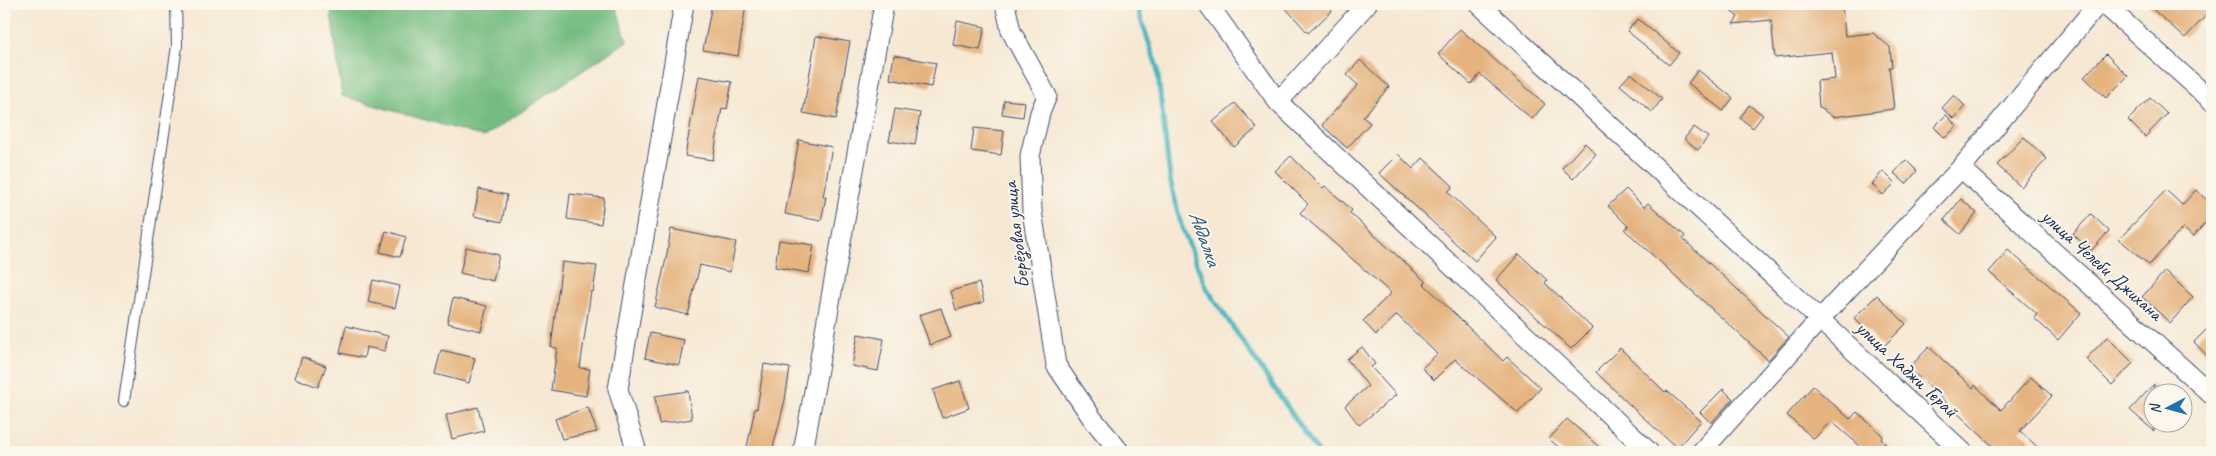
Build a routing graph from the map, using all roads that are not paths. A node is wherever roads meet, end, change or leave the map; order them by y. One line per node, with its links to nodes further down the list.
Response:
1 (176, 4): 15 (lane)
2 (684, 4): 16 (street)
3 (884, 4): 17 (street)
4 (1005, 4): 18 (street, Берёзовая улица)
5 (1208, 4): 11 (street)
6 (1368, 4): 11 (street)
7 (1479, 4): 13 (street, улица Хаджи Герай)
8 (2098, 4): 12 (street)
9 (2104, 4): 10 (street)
10 (2212, 101)
11 (1278, 102): 19 (street)
12 (1961, 168): 13 (street); 14 (street, улица Челеби Джихана)
13 (1821, 318): 20 (street); 21 (street, улица Хаджи Герай)
14 (2212, 395)
15 (124, 400)
16 (637, 452)
17 (803, 452)
18 (1120, 452)
19 (1649, 452)
20 (1701, 452)
21 (1963, 452)

